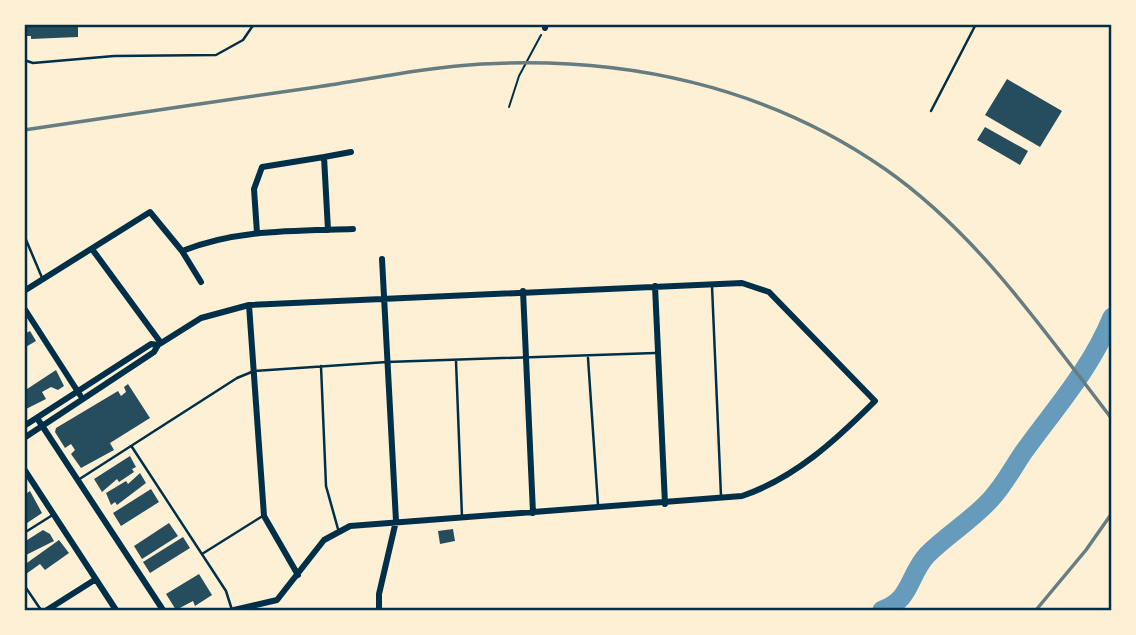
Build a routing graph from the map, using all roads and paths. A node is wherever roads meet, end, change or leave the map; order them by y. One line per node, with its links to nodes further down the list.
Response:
1 (254, 24): 4 (lane)
2 (976, 24): 6 (lane)
3 (545, 26): 5 (path)
4 (24, 60)
5 (509, 107)
6 (931, 111)
7 (351, 152): 8 (street)
8 (324, 158): 10 (street); 11 (street)
9 (353, 229): 10 (street)
10 (328, 230): 11 (street)
11 (257, 233): 14 (street)
12 (24, 235): 16 (lane)
13 (92, 248): 14 (street); 16 (street); 25 (street)
14 (183, 251): 17 (street)
15 (382, 259): 22 (street)
16 (43, 280): 20 (street)
17 (201, 282)
18 (712, 284): 19 (street); 42 (lane); 42 (street)
19 (655, 286): 21 (street); 26 (street)
20 (24, 291)
21 (523, 291): 22 (street); 28 (street)
22 (383, 298): 23 (street); 30 (street)
23 (249, 304): 25 (street); 32 (street)
24 (24, 308): 33 (street)
25 (159, 344): 33 (street); 34 (street)
26 (658, 353): 27 (lane); 43 (street)
27 (588, 356): 28 (lane); 44 (lane)
28 (526, 359): 29 (lane); 45 (street)
29 (456, 361): 30 (lane); 48 (lane)
30 (387, 362): 31 (lane); 49 (street)
31 (321, 366): 32 (lane); 50 (lane)
32 (254, 371): 39 (lane); 47 (street)
33 (78, 391): 34 (street); 35 (street)
34 (83, 400): 37 (street)
35 (37, 418): 36 (street); 37 (street)
36 (24, 426)
37 (43, 426): 38 (street); 41 (street)
38 (24, 438)
39 (131, 446): 41 (lane); 52 (lane)
40 (24, 469): 46 (street)
41 (78, 480): 60 (street)
42 (722, 500): 43 (street)
43 (666, 503): 44 (street)
44 (598, 508): 45 (street)
45 (533, 513): 48 (street)
46 (54, 514): 51 (lane); 54 (street)
47 (264, 516): 52 (lane); 53 (street)
48 (462, 517): 49 (street)
49 (396, 521): 50 (street); 62 (street)
50 (339, 532): 53 (street)
51 (24, 533)
52 (202, 554): 61 (lane)
53 (298, 575): 56 (street)
54 (96, 579): 58 (street); 59 (street)
55 (24, 585): 57 (lane)
56 (243, 609): 61 (street)
57 (41, 611)
58 (47, 611)
59 (116, 611)
60 (163, 611)
61 (233, 611)
62 (379, 611)

